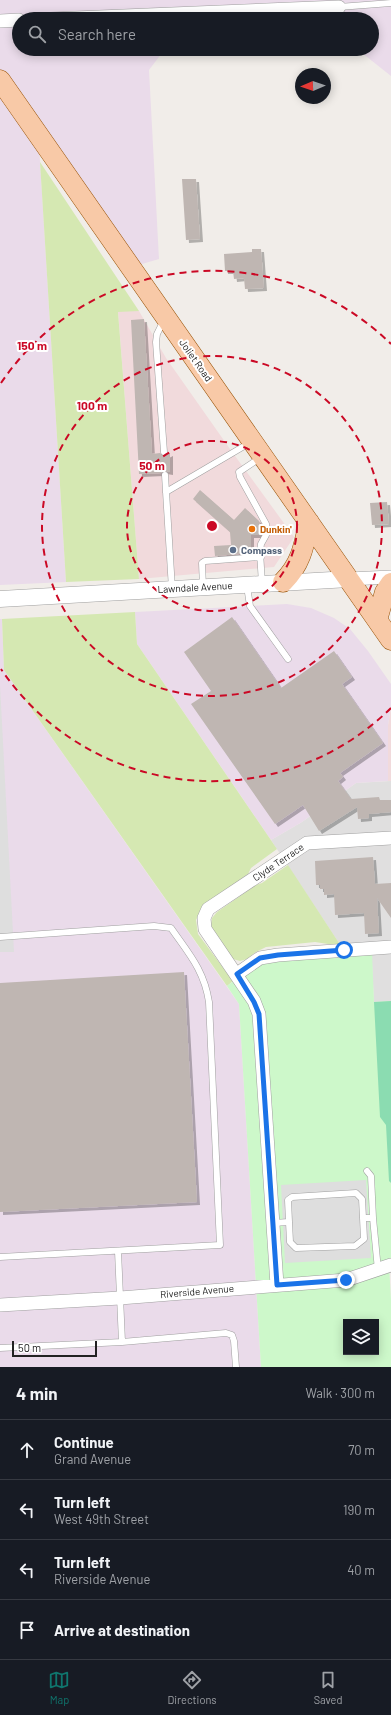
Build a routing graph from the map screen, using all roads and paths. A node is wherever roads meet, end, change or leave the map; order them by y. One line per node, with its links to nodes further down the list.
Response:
1 (391, 3): 2 (lane)
2 (339, 7): 3 (street)
3 (219, 12)
4 (12, 20): 5 (street)
5 (0, 21)
6 (0, 80): 7 (main road, Joliet Road)
7 (165, 316): 8 (main road, Joliet Road); 9 (lane)
8 (258, 448): 11 (lane); 12 (main road, Joliet Road); 13 (lane)
9 (164, 452)
10 (165, 474): 11 (lane)
11 (166, 492): 20 (lane)
12 (309, 522): 15 (main road, Joliet Road); 16 (main road)
13 (261, 557): 18 (lane); 19 (lane)
14 (391, 577): 15 (street, Lawndale Avenue)
15 (349, 579): 16 (street, Lawndale Avenue); 22 (main road, Joliet Road)
16 (283, 582): 18 (street, Lawndale Avenue)
17 (391, 583): 22 (main road)
18 (255, 584): 19 (street, Lawndale Avenue); 24 (lane)
19 (203, 587): 20 (street, Lawndale Avenue)
20 (172, 589): 21 (street, Lawndale Avenue)
21 (0, 598)
22 (377, 620): 23 (main road, Joliet Road)
23 (391, 640)
24 (288, 659)
25 (391, 838): 28 (street, Clyde Terrace)
26 (0, 937): 34 (lane)
27 (391, 947): 28 (street)
28 (237, 974): 33 (street)
29 (367, 1171): 31 (lane)
30 (363, 1218): 31 (lane); 32 (lane); 32 (lane)
31 (374, 1218): 37 (lane)
32 (289, 1222): 33 (lane)
33 (273, 1223): 39 (street)
34 (118, 1251): 35 (lane); 40 (lane)
35 (0, 1257)
36 (391, 1265): 37 (street, Riverside Avenue); 38 (street)
37 (378, 1270): 39 (street, Riverside Avenue)
38 (391, 1272)
39 (277, 1285): 40 (street, Riverside Avenue)
40 (120, 1298): 41 (street, Riverside Avenue); 42 (lane)
41 (0, 1306)
42 (122, 1342): 43 (lane); 44 (lane)
43 (0, 1348)
44 (236, 1367)

